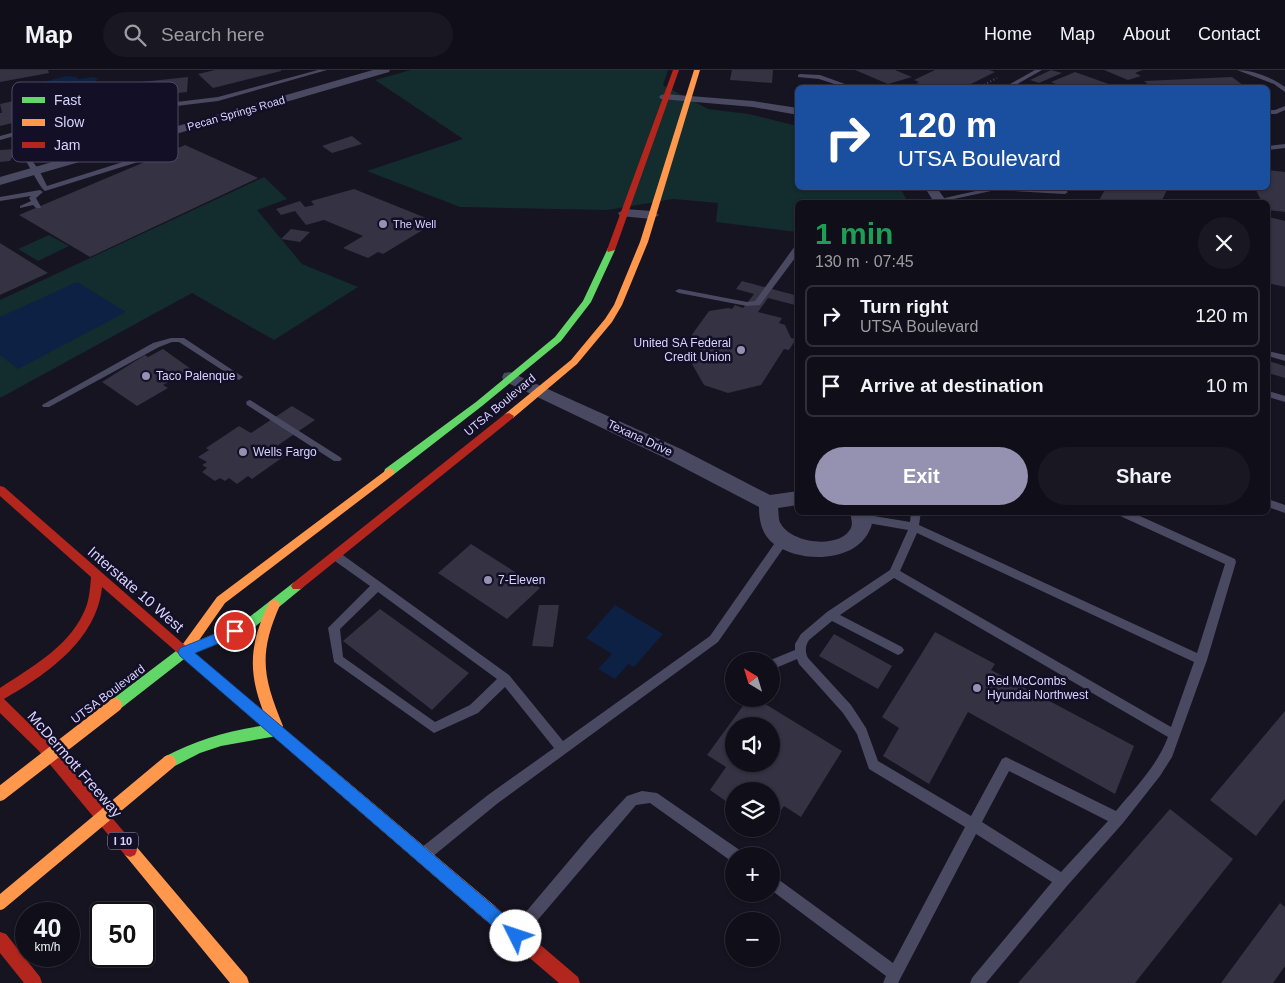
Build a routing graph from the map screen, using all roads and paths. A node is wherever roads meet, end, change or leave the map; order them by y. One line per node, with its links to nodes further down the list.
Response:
1 (324, 70): 13 (lane)
2 (385, 70): 17 (street, Pecan Springs Road)
3 (676, 70): 11 (main road, UTSA Boulevard)
4 (697, 70): 12 (main road, UTSA Boulevard)
5 (1039, 70): 9 (lane)
6 (1240, 70): 10 (lane)
7 (800, 76): 8 (lane)
8 (841, 85)
9 (1012, 85)
10 (1285, 90)
11 (665, 97): 12 (street); 32 (main road, UTSA Boulevard)
12 (689, 98): 15 (street); 33 (main road, UTSA Boulevard)
13 (178, 104)
14 (1285, 108): 16 (lane)
15 (795, 111)
16 (1270, 112)
17 (178, 129)
18 (1285, 146): 19 (lane)
19 (1270, 148): 20 (lane)
20 (1285, 153)
21 (30, 162): 24 (lane)
22 (64, 162): 24 (street, Pecan Springs Road)
23 (129, 162): 26 (lane)
24 (36, 170): 25 (street, Pecan Springs Road); 26 (lane)
25 (0, 181)
26 (45, 190): 28 (lane)
27 (987, 190): 30 (lane)
28 (36, 193): 29 (lane); 31 (lane)
29 (0, 199)
30 (944, 200)
31 (22, 207)
32 (626, 213): 33 (street); 39 (main road, UTSA Boulevard)
33 (652, 215): 40 (main road, UTSA Boulevard)
34 (795, 252): 35 (lane)
35 (678, 291)
36 (1270, 354): 37 (lane)
37 (1285, 358)
38 (239, 377): 44 (lane)
39 (510, 377): 40 (street, Texana Drive); 63 (main road, UTSA Boulevard)
40 (538, 391): 48 (street, Texana Drive); 56 (main road, UTSA Boulevard)
41 (1270, 394): 42 (lane)
42 (1285, 398)
43 (250, 402): 45 (lane)
44 (46, 405)
45 (336, 459)
46 (0, 490): 58 (main road, Interstate 10 West)
47 (795, 498): 48 (street)
48 (768, 503): 55 (street)
49 (1270, 504): 50 (lane)
50 (1285, 508)
51 (861, 515): 54 (lane); 55 (street)
52 (916, 515): 54 (lane)
53 (1128, 515): 65 (lane)
54 (914, 527): 57 (lane); 65 (lane)
55 (783, 540): 72 (lane)
56 (336, 556): 59 (lane); 60 (main road, UTSA Boulevard)
57 (894, 572): 61 (lane); 71 (lane)
58 (97, 575): 63 (main road, Interstate 10 West); 68 (main road)
59 (377, 586): 67 (lane); 67 (lane)
60 (275, 604): 63 (main road, UTSA Boulevard); 70 (main road)
61 (832, 615): 62 (lane); 64 (lane)
62 (898, 650)
63 (184, 652): 70 (main road, Interstate 10 West); 73 (main road, UTSA Boulevard, bridge)
64 (800, 653): 66 (lane); 75 (lane)
65 (1202, 660): 71 (lane)
66 (780, 661)
67 (505, 679): 72 (lane)
68 (0, 695)
69 (0, 704): 85 (main road, McDermott Freeway / I 10)
70 (277, 730): 77 (main road, Interstate 10 West); 80 (main road, bridge)
71 (1173, 734): 74 (lane)
72 (562, 749): 77 (lane)
73 (0, 794)
74 (1118, 819): 75 (lane); 78 (lane)
75 (974, 825): 78 (lane); 83 (lane)
76 (725, 848): 81 (lane)
77 (423, 856): 81 (main road, Interstate 10 West)
78 (1062, 881): 87 (lane)
79 (780, 888): 83 (lane)
80 (0, 903)
81 (516, 936): 86 (main road, Interstate 10 West)
82 (0, 940): 84 (main road)
83 (893, 979)
84 (34, 983)
85 (241, 983)
86 (572, 983)
87 (977, 983)

